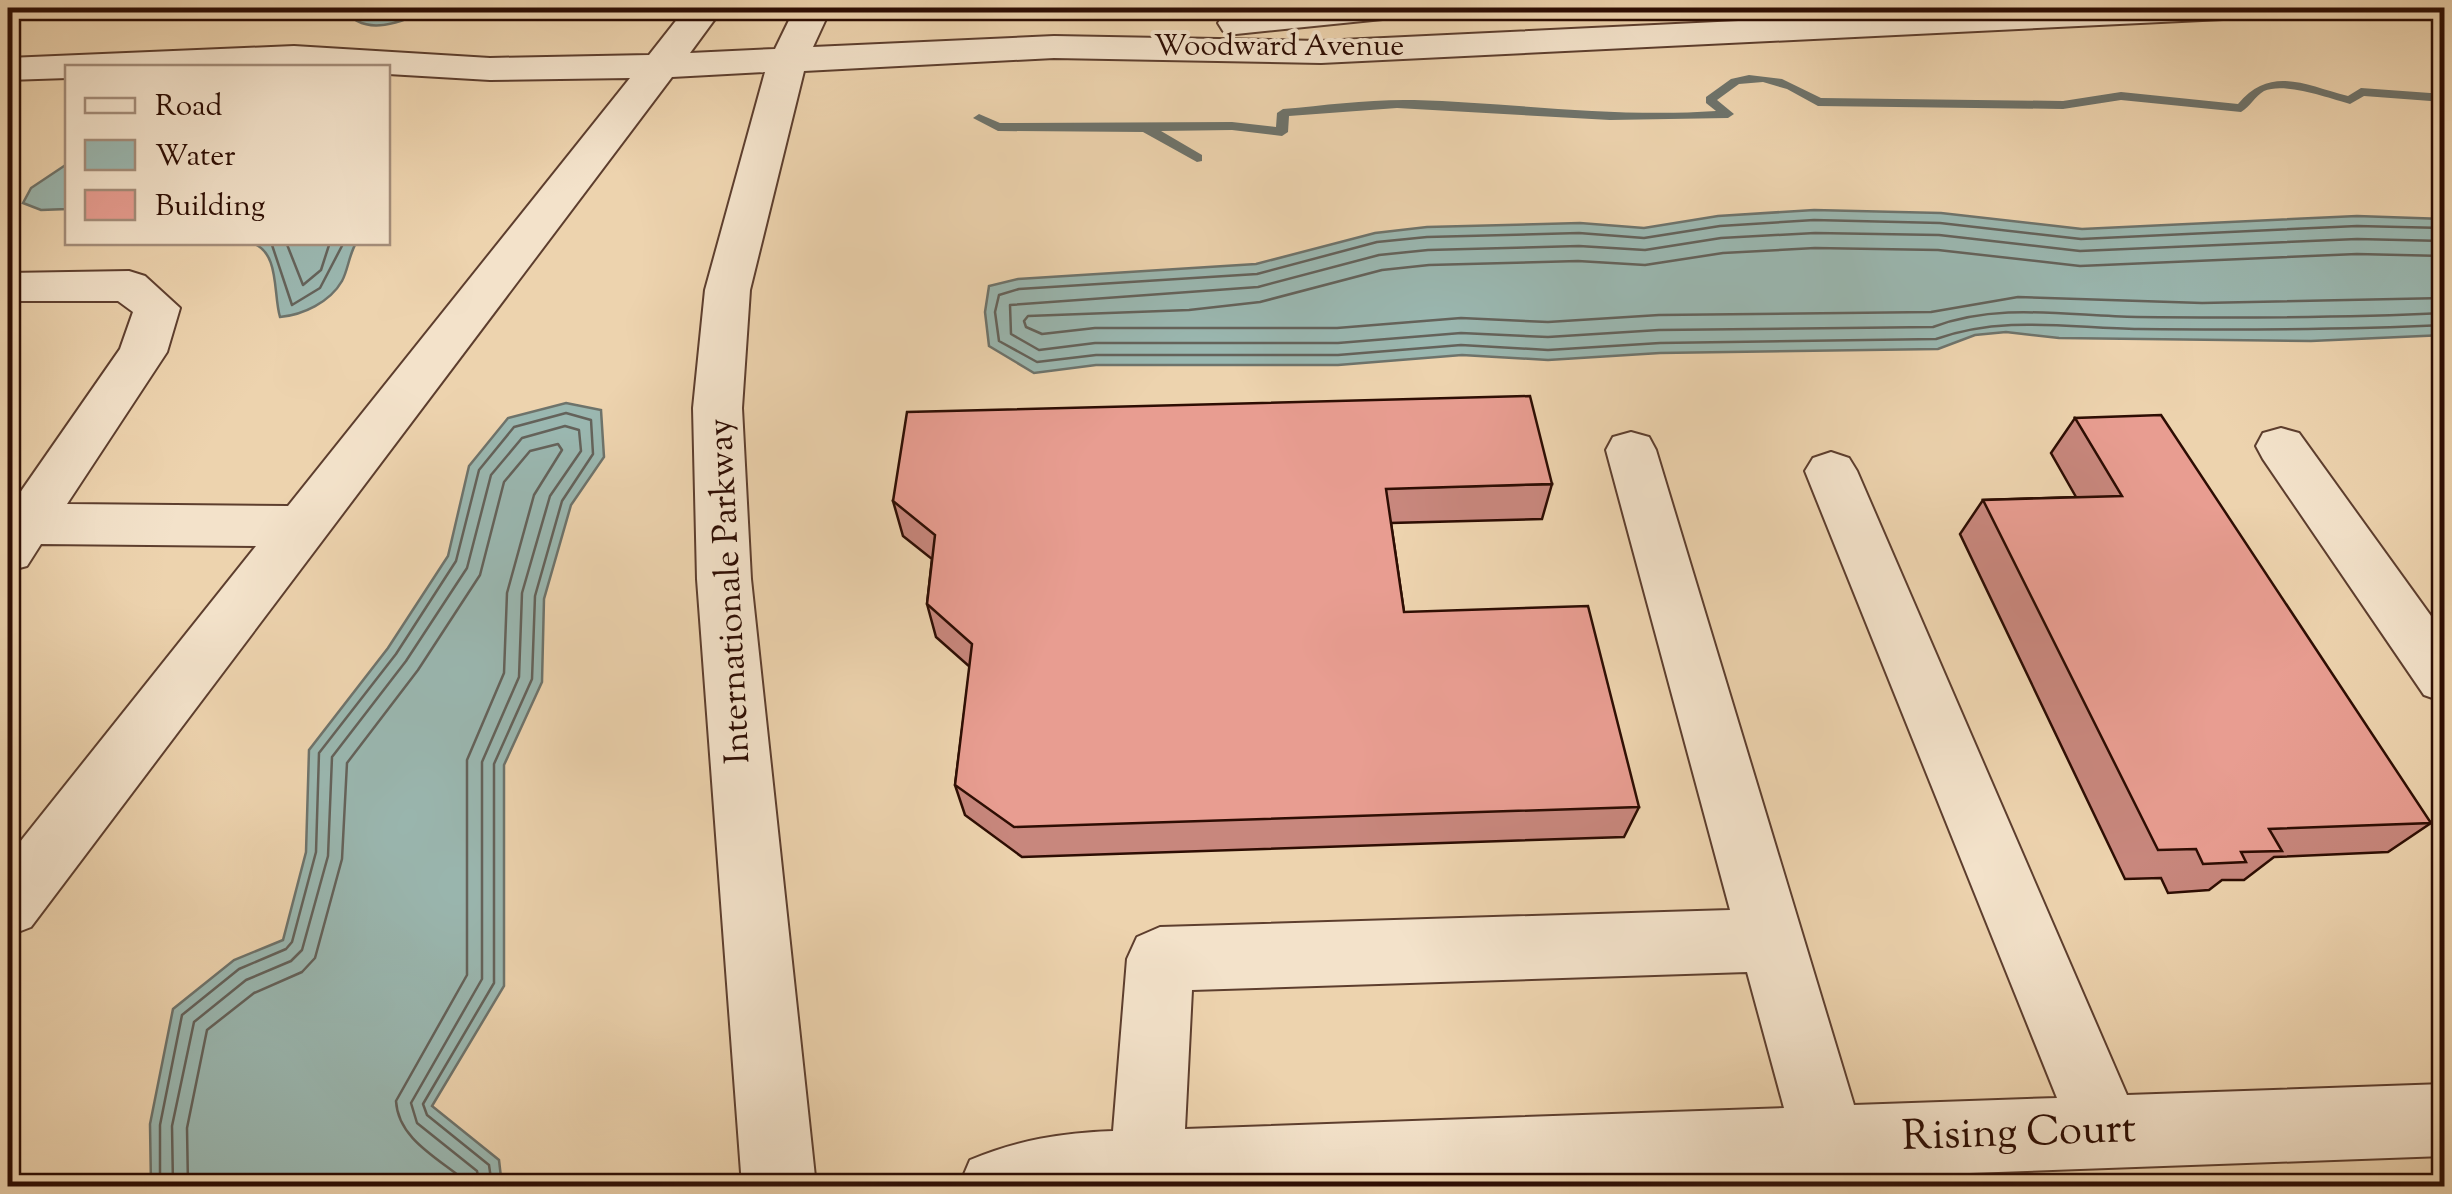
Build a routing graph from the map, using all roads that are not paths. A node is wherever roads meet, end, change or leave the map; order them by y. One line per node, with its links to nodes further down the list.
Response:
1 (705, 8): 10 (street)
2 (813, 8): 8 (street, Internationale Parkway)
3 (1382, 8): 4 (street, Woodward Avenue); 7 (street, Woodward Avenue)
4 (1399, 8)
5 (2223, 8): 6 (street, Woodward Avenue)
6 (2152, 10): 7 (street, Woodward Avenue)
7 (1054, 47): 8 (street, Woodward Avenue)
8 (785, 62): 10 (street, Woodward Avenue); 30 (street, Internationale Parkway)
9 (103, 65): 13 (street)
10 (663, 66): 13 (street, Woodward Avenue); 21 (street)
11 (65, 67): 12 (street)
12 (8, 69)
13 (490, 70): 14 (street)
14 (390, 80)
15 (65, 98): 16 (street)
16 (8, 100)
17 (8, 287): 22 (street)
18 (2281, 446): 23 (street)
19 (1631, 450): 25 (street)
20 (1831, 470): 27 (street)
21 (304, 526): 22 (street); 24 (street)
22 (16, 538)
23 (2444, 678)
24 (8, 906)
25 (1771, 940): 28 (street); 29 (street)
26 (2444, 1120): 27 (street, Rising Court)
27 (2107, 1133): 28 (street, Rising Court)
28 (1829, 1142): 29 (street, Rising Court)
29 (1145, 1176): 31 (street, Rising Court)
30 (779, 1186)
31 (996, 1186)

